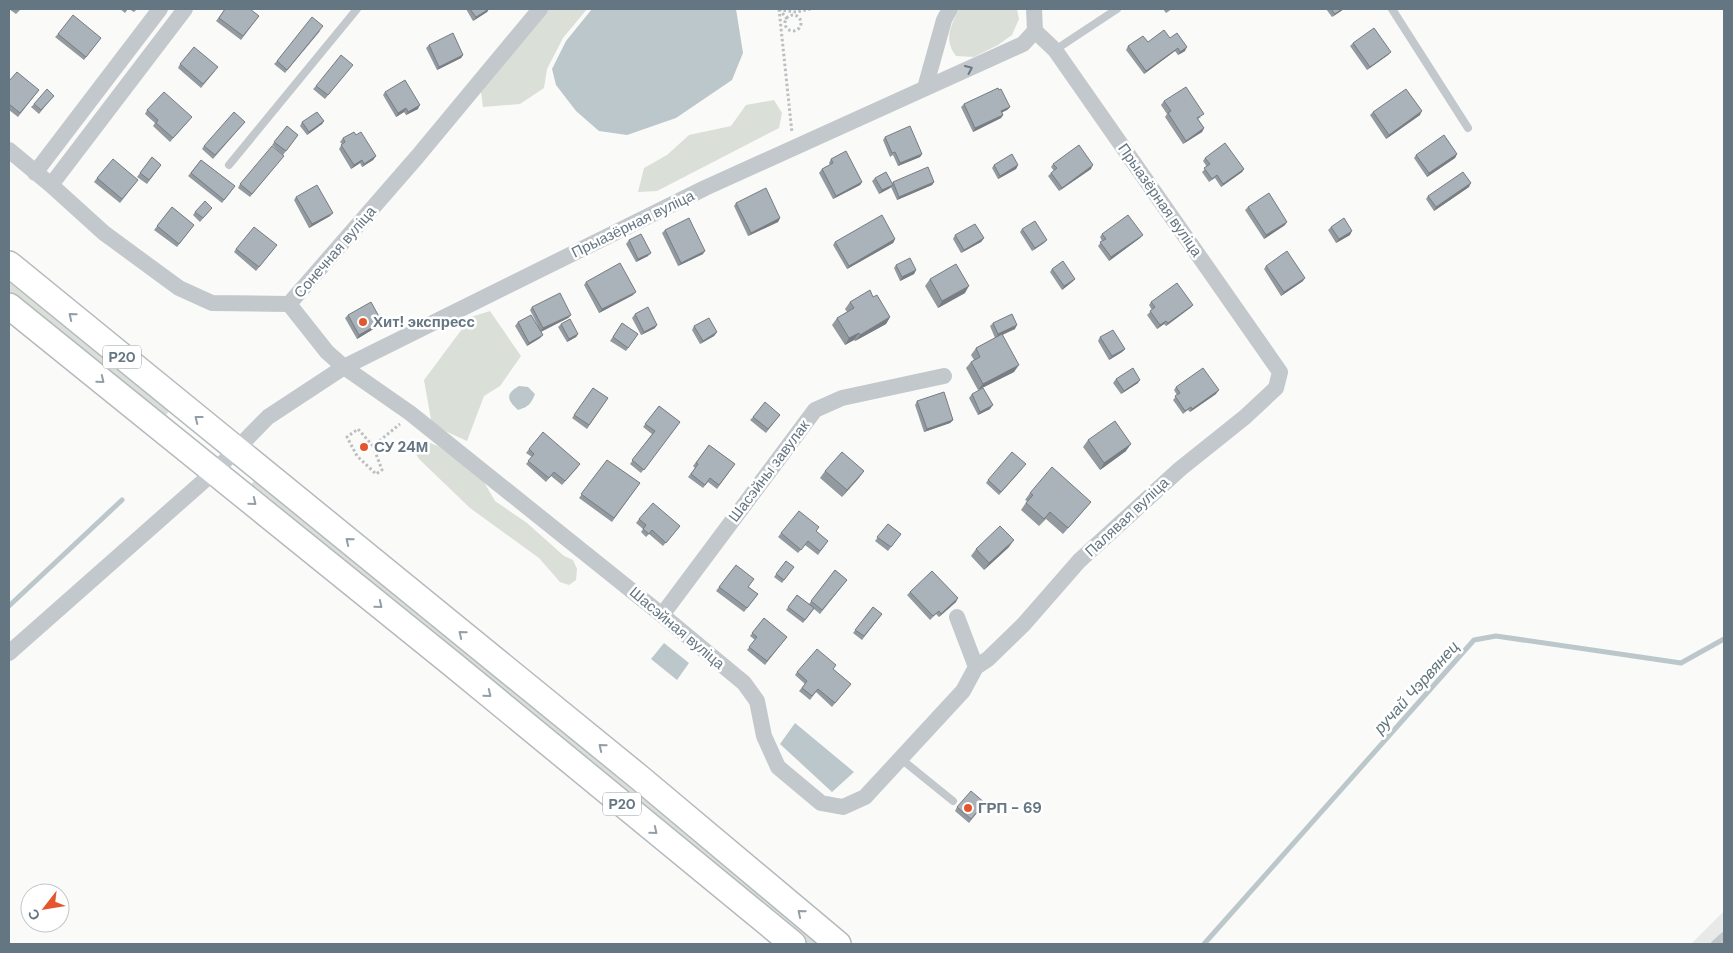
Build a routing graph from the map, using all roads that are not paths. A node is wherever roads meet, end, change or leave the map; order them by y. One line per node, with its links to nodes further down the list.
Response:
1 (161, 9): 8 (lane); 15 (street)
2 (357, 9): 14 (lane)
3 (540, 9): 18 (street, Сонечная вуліца)
4 (950, 9): 11 (street)
5 (1034, 9): 9 (street)
6 (1117, 9): 10 (lane)
7 (1392, 9): 12 (lane)
8 (181, 14): 16 (street)
9 (1034, 31): 10 (street, Прыазёрная вуліца); 11 (street, Прыазёрная вуліца, one-way to 9)
10 (1055, 50): 21 (street, Прыазёрная вуліца)
11 (925, 88): 20 (street, Прыазёрная вуліца)
12 (1468, 128)
13 (9, 150): 15 (street, Сонечная вуліца)
14 (229, 165)
15 (35, 173): 16 (street, Сонечная вуліца)
16 (51, 185): 18 (street, Сонечная вуліца)
17 (9, 264): 23 (main road, Р20, one-way to 17)
18 (289, 304): 20 (street, Шасэйная вуліца)
19 (9, 306): 24 (main road, Р20, one-way to 24)
20 (344, 367): 23 (street, Прыазёрная вуліца); 25 (street, Шасэйная вуліца)
21 (1280, 372): 28 (street, Палявая вуліца)
22 (944, 376): 25 (street, Шасэйны завулак)
23 (236, 449): 24 (street, Прыазёрная вуліца); 33 (main road, Р20, one-way to 23)
24 (215, 471): 27 (street, Прыазёрная вуліца); 32 (main road, Р20, one-way to 32)
25 (662, 615): 29 (street, Шасэйная вуліца)
26 (957, 617): 28 (street)
27 (9, 653)
28 (976, 668): 29 (street, Шасэйная вуліца)
29 (901, 759): 30 (lane)
30 (953, 802)
31 (1724, 937): 34 (lane)
32 (793, 944)
33 (838, 944)
34 (1715, 944)

